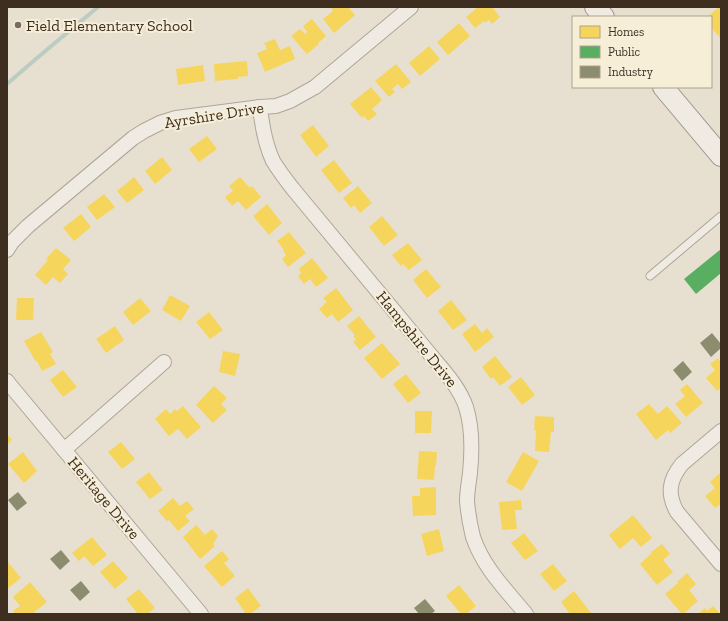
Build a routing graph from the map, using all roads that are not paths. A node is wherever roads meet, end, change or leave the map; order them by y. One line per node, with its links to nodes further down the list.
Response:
1 (410, 7): 5 (street, Ayrshire Drive)
2 (595, 7): 3 (main road)
3 (603, 16)
4 (664, 88): 6 (main road)
5 (260, 107): 8 (street, Ayrshire Drive); 16 (street, Hampshire Drive)
6 (721, 156)
7 (721, 216): 9 (lane)
8 (7, 250)
9 (650, 276)
10 (164, 362): 13 (street)
11 (7, 381): 13 (street, Heritage Drive)
12 (721, 431): 14 (street)
13 (64, 450): 15 (street, Heritage Drive)
14 (721, 564)
15 (201, 614)
16 (526, 614)

